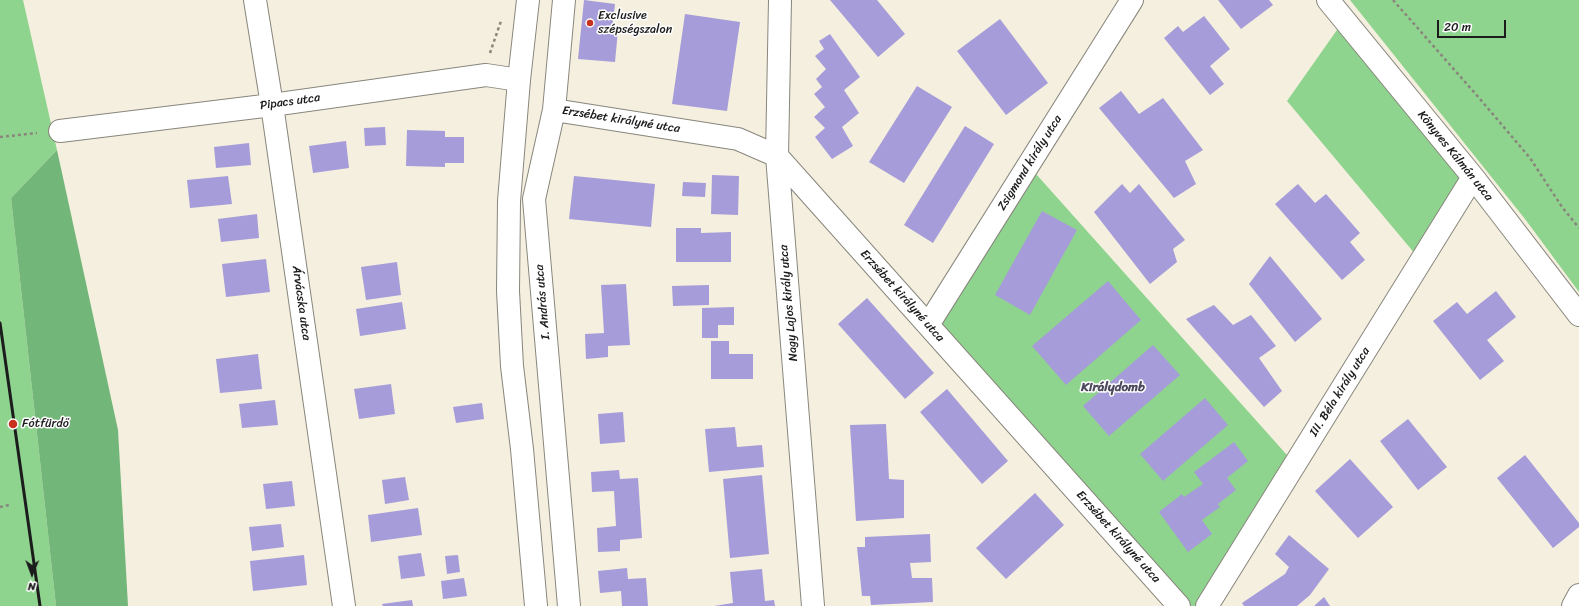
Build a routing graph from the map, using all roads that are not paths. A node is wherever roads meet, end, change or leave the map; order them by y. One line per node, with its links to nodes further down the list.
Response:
1 (256, 0): 8 (street, Árvácska utca)
2 (528, 0): 7 (street)
3 (564, 0): 9 (street, I. András utca)
4 (780, 0): 11 (street, Nagy Lajos király utca)
5 (1132, 0): 14 (street, Zsigmond király utca)
6 (1328, 0): 12 (street, Könyves Kálmán utca)
7 (519, 80): 8 (street, Pipacs utca); 17 (street)
8 (272, 105): 10 (street, Pipacs utca); 16 (street, Árvácska utca)
9 (554, 110): 11 (street, Erzsébet királyné utca); 18 (street, I. András utca)
10 (60, 131)
11 (777, 156): 14 (street, Erzsébet királyné utca); 19 (street, Nagy Lajos király utca)
12 (1473, 178): 13 (street, Könyves Kálmán utca); 21 (street, III. Béla király utca)
13 (1579, 315)
14 (928, 325): 20 (street, Erzsébet királyné utca)
15 (1579, 595): 22 (street)
16 (344, 606)
17 (536, 606)
18 (569, 606)
19 (813, 606)
20 (1179, 606)
21 (1207, 606)
22 (1573, 606)

